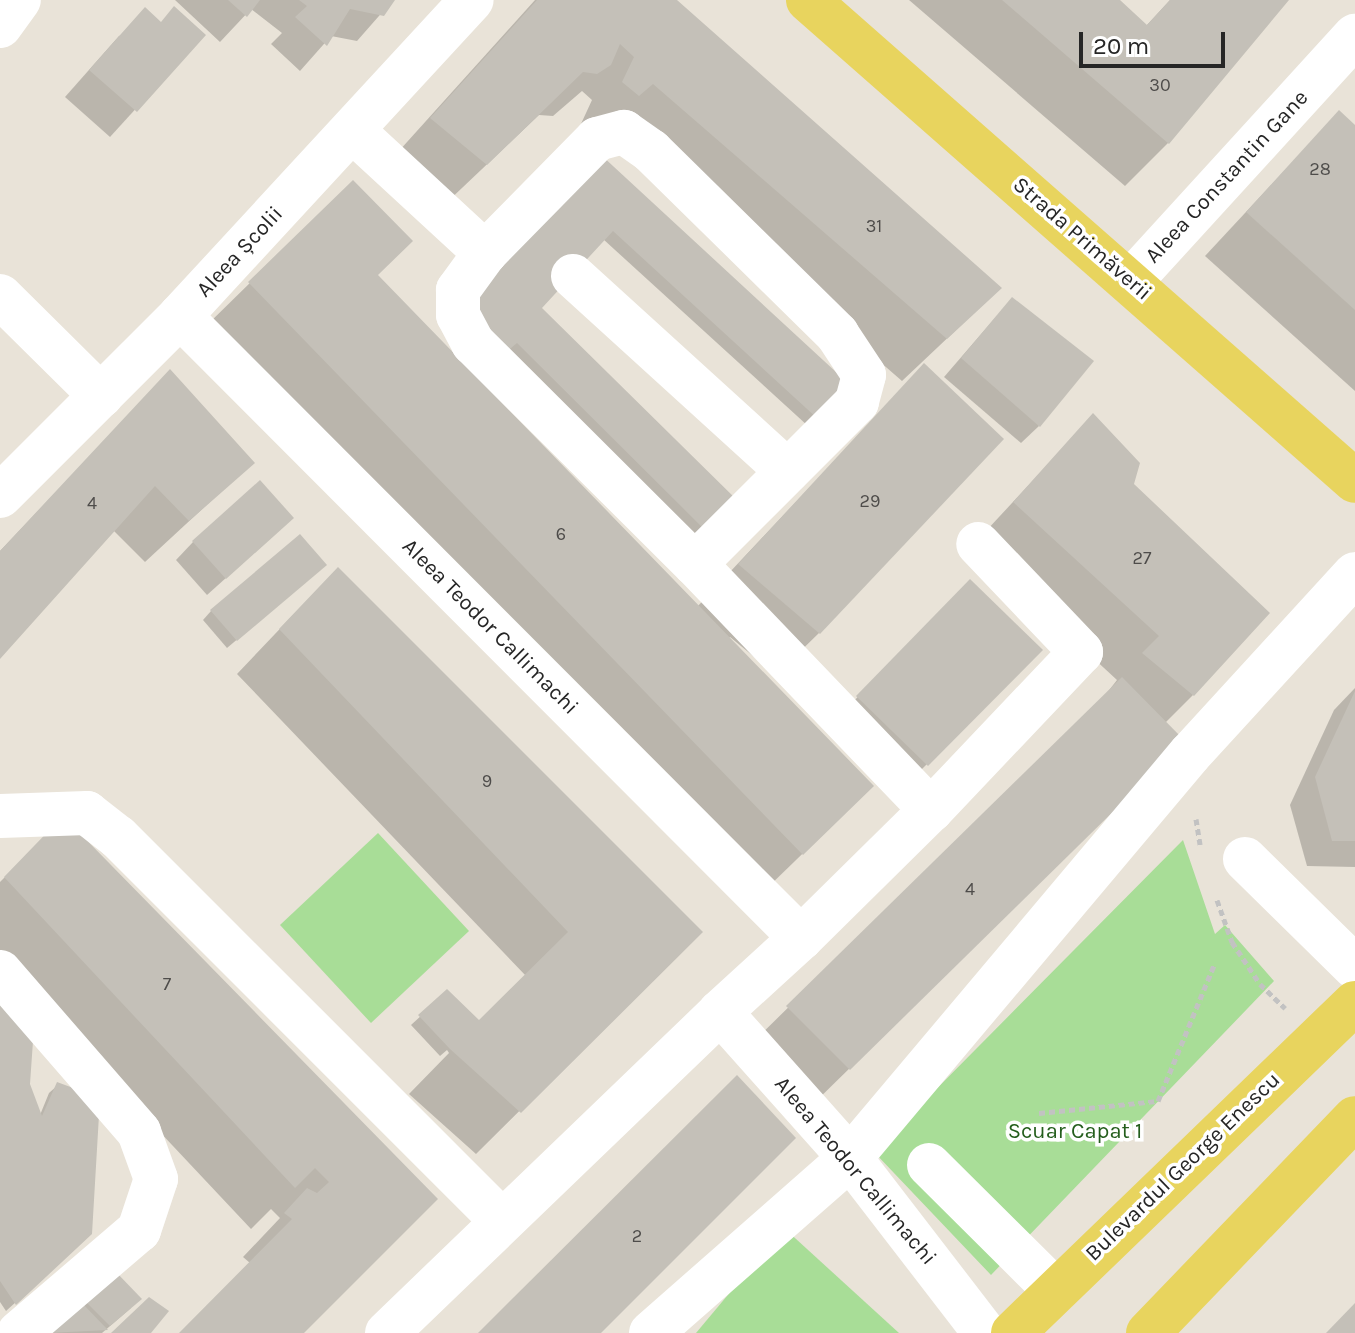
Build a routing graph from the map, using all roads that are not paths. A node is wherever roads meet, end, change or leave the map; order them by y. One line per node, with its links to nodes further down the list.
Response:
1 (19, 0): 4 (street)
2 (472, 0): 6 (street, Aleea Școlii)
3 (808, 0): 9 (main road, Strada Primăverii)
4 (0, 26)
5 (1349, 56): 9 (street, Aleea Constantin Gane)
6 (353, 131): 7 (street); 11 (street, Aleea Școlii)
7 (485, 253): 13 (street); 17 (street)
8 (573, 276): 13 (street)
9 (1131, 281): 14 (main road, Strada Primăverii)
10 (0, 296): 12 (street)
11 (180, 316): 12 (street, Aleea Școlii); 22 (street, Aleea Teodor Callimachi)
12 (101, 396): 15 (street, Aleea Școlii)
13 (787, 471): 17 (street)
14 (1355, 481)
15 (0, 496)
16 (978, 544): 19 (street)
17 (695, 564): 19 (street)
18 (1355, 574): 28 (street)
19 (931, 810): 22 (street)
20 (0, 816): 30 (street)
21 (1245, 859): 23 (street)
22 (801, 938): 26 (street)
23 (1355, 967)
24 (0, 972): 32 (street)
25 (1355, 1003): 31 (main road, Bulevardul George Enescu)
26 (720, 1012): 28 (street, Aleea Teodor Callimachi); 30 (street)
27 (1355, 1118): 37 (main road)
28 (850, 1158): 34 (street); 35 (street, Aleea Teodor Callimachi)
29 (929, 1165): 31 (street)
30 (502, 1221): 33 (street)
31 (1056, 1291): 36 (main road, Bulevardul George Enescu)
32 (19, 1333)
33 (387, 1333)
34 (651, 1333)
35 (985, 1333)
36 (1013, 1333)
37 (1148, 1333)

